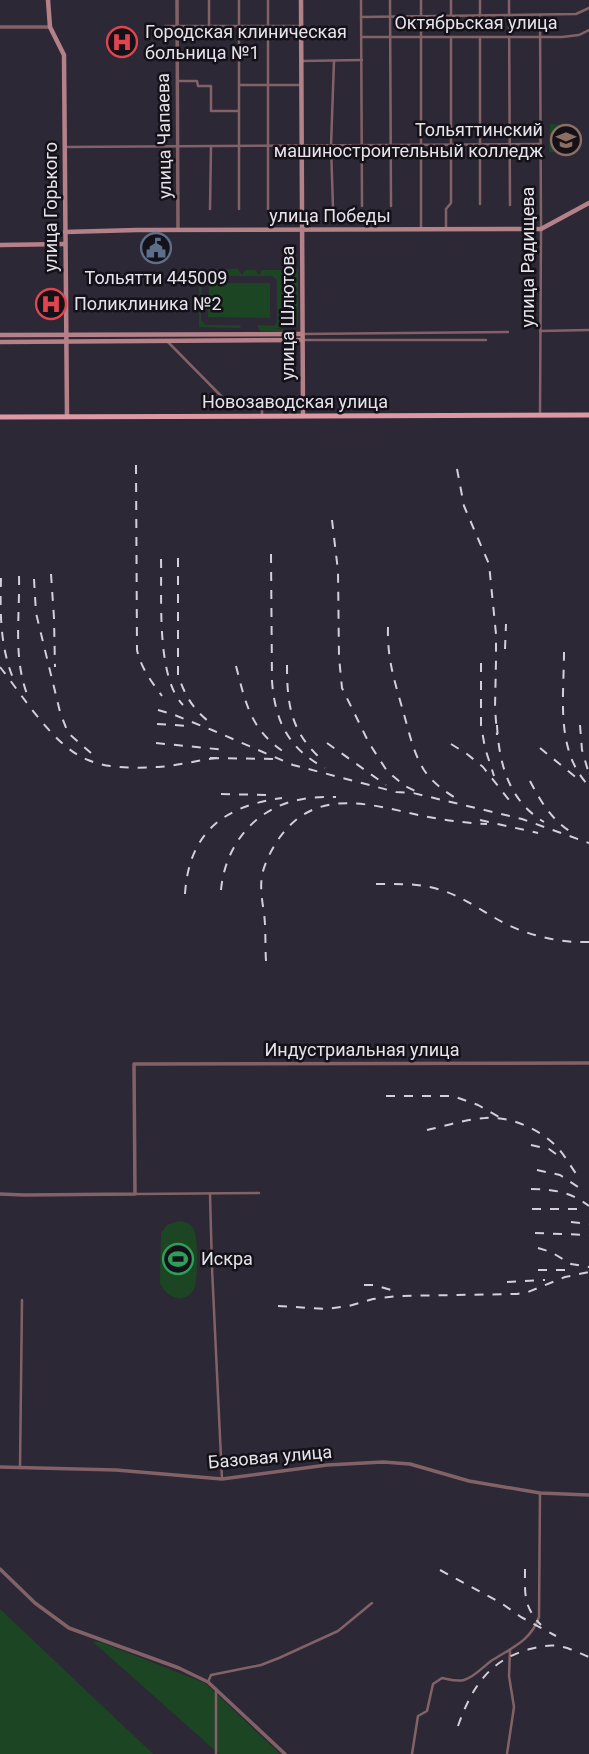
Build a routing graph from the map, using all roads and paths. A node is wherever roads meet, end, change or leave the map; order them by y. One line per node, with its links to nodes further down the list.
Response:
1 (48, 0): 28 (main road, улица Горького)
2 (177, 0): 22 (street, улица Чапаева)
3 (209, 0): 23 (street)
4 (239, 0): 24 (street)
5 (268, 0): 25 (street)
6 (301, 0): 26 (main road, улица Шлютова)
7 (361, 0): 20 (street)
8 (390, 0): 15 (street)
9 (421, 0): 16 (street)
10 (451, 0): 17 (street)
11 (480, 0): 18 (street)
12 (509, 0): 19 (street)
13 (589, 8): 14 (street, Октябрьская улица)
14 (540, 15): 19 (street, Октябрьская улица); 36 (street, улица Радищева)
15 (390, 16): 16 (street, Октябрьская улица); 20 (street, Октябрьская улица); 31 (street)
16 (421, 16): 17 (street, Октябрьская улица); 32 (street)
17 (451, 16): 18 (street, Октябрьская улица)
18 (480, 16): 19 (street, Октябрьская улица)
19 (509, 16): 35 (street)
20 (361, 17): 30 (street)
21 (164, 26): 22 (street)
22 (177, 26): 23 (street); 40 (street, улица Чапаева)
23 (209, 26): 24 (street)
24 (239, 26): 25 (street); 41 (street)
25 (268, 26): 26 (street); 42 (street)
26 (301, 26): 38 (main road, улица Шлютова)
27 (0, 27): 28 (street)
28 (50, 27): 58 (main road, улица Горького)
29 (589, 30): 36 (street, Октябрьская улица)
30 (362, 37): 31 (street, Октябрьская улица); 37 (street)
31 (390, 37): 32 (street, Октябрьская улица); 57 (street)
32 (422, 37): 33 (street, Октябрьская улица); 50 (street)
33 (452, 37): 34 (street, Октябрьская улица); 51 (street)
34 (480, 37): 35 (street, Октябрьская улица); 45 (street)
35 (509, 37): 36 (street, Октябрьская улица); 46 (street)
36 (540, 37): 47 (street, улица Радищева)
37 (362, 60): 39 (street); 56 (street)
38 (301, 61): 39 (street); 43 (main road, улица Шлютова)
39 (334, 61): 55 (street)
40 (177, 81): 44 (street); 52 (street, улица Чапаева)
41 (239, 85): 42 (street); 44 (street)
42 (269, 85): 43 (street); 48 (street)
43 (301, 85): 49 (main road, улица Шлютова)
44 (239, 111): 54 (street)
45 (481, 144): 46 (street); 51 (street); 60 (street)
46 (510, 144): 47 (street); 61 (street)
47 (540, 144): 68 (street, улица Радищева)
48 (268, 145): 49 (street); 54 (street); 67 (street)
49 (302, 145): 55 (street); 70 (main road, улица Шлютова)
50 (421, 145): 51 (street); 57 (street); 71 (street)
51 (451, 145): 72 (street)
52 (178, 146): 53 (street); 58 (street); 69 (street, улица Чапаева)
53 (211, 146): 54 (street); 65 (street)
54 (239, 146): 66 (street)
55 (331, 146): 56 (street); 64 (street)
56 (362, 146): 57 (street); 62 (street)
57 (391, 146): 63 (street)
58 (64, 147): 73 (main road, улица Горького)
59 (589, 203): 68 (main road, улица Победы)
60 (481, 204)
61 (510, 205)
62 (362, 206)
63 (391, 206)
64 (333, 208)
65 (210, 209)
66 (239, 209)
67 (268, 209)
68 (541, 229): 72 (main road, улица Победы); 77 (street, улица Радищева)
69 (178, 230): 70 (main road, улица Победы); 73 (main road, улица Победы)
70 (302, 230): 71 (main road, улица Победы); 79 (main road, улица Шлютова)
71 (421, 230): 72 (main road, улица Победы)
72 (446, 230)
73 (65, 232): 74 (main road, улица Горького)
74 (65, 244): 75 (main road); 81 (main road, улица Горького)
75 (0, 245)
76 (589, 330): 77 (street)
77 (540, 331): 88 (street, улица Радищева)
78 (508, 332): 79 (street)
79 (302, 334): 81 (main road); 82 (main road, улица Шлютова)
80 (0, 335): 81 (main road)
81 (66, 335): 86 (main road, улица Горького)
82 (302, 340): 83 (street); 84 (main road); 90 (main road, улица Шлютова)
83 (486, 340)
84 (167, 341): 86 (main road); 87 (street)
85 (0, 342): 86 (main road)
86 (66, 342): 92 (main road, улица Горького)
87 (262, 415): 90 (main road, Новозаводская улица); 92 (main road, Новозаводская улица)
88 (540, 415): 89 (main road, Новозаводская улица); 90 (main road, Новозаводская улица)
89 (589, 415)
90 (303, 416)
91 (0, 417): 92 (main road, Новозаводская улица)
92 (67, 417)
93 (589, 1063): 96 (street, Индустриальная улица)
94 (259, 1193): 97 (street)
95 (0, 1194): 96 (street)
96 (135, 1194): 97 (street)
97 (210, 1194): 101 (street)
98 (22, 1300): 100 (street)
99 (0, 1466): 100 (street, Базовая улица)
100 (20, 1467): 101 (street, Базовая улица)
101 (222, 1479): 102 (street, Базовая улица)
102 (540, 1493): 103 (street, Базовая улица); 106 (street)
103 (589, 1495)
104 (0, 1569): 107 (street)
105 (372, 1603): 107 (street)
106 (510, 1650): 111 (street); 112 (street)
107 (208, 1682): 108 (street)
108 (216, 1689): 109 (street); 110 (street)
109 (216, 1754)
110 (285, 1754)
111 (412, 1754)
112 (507, 1754)

